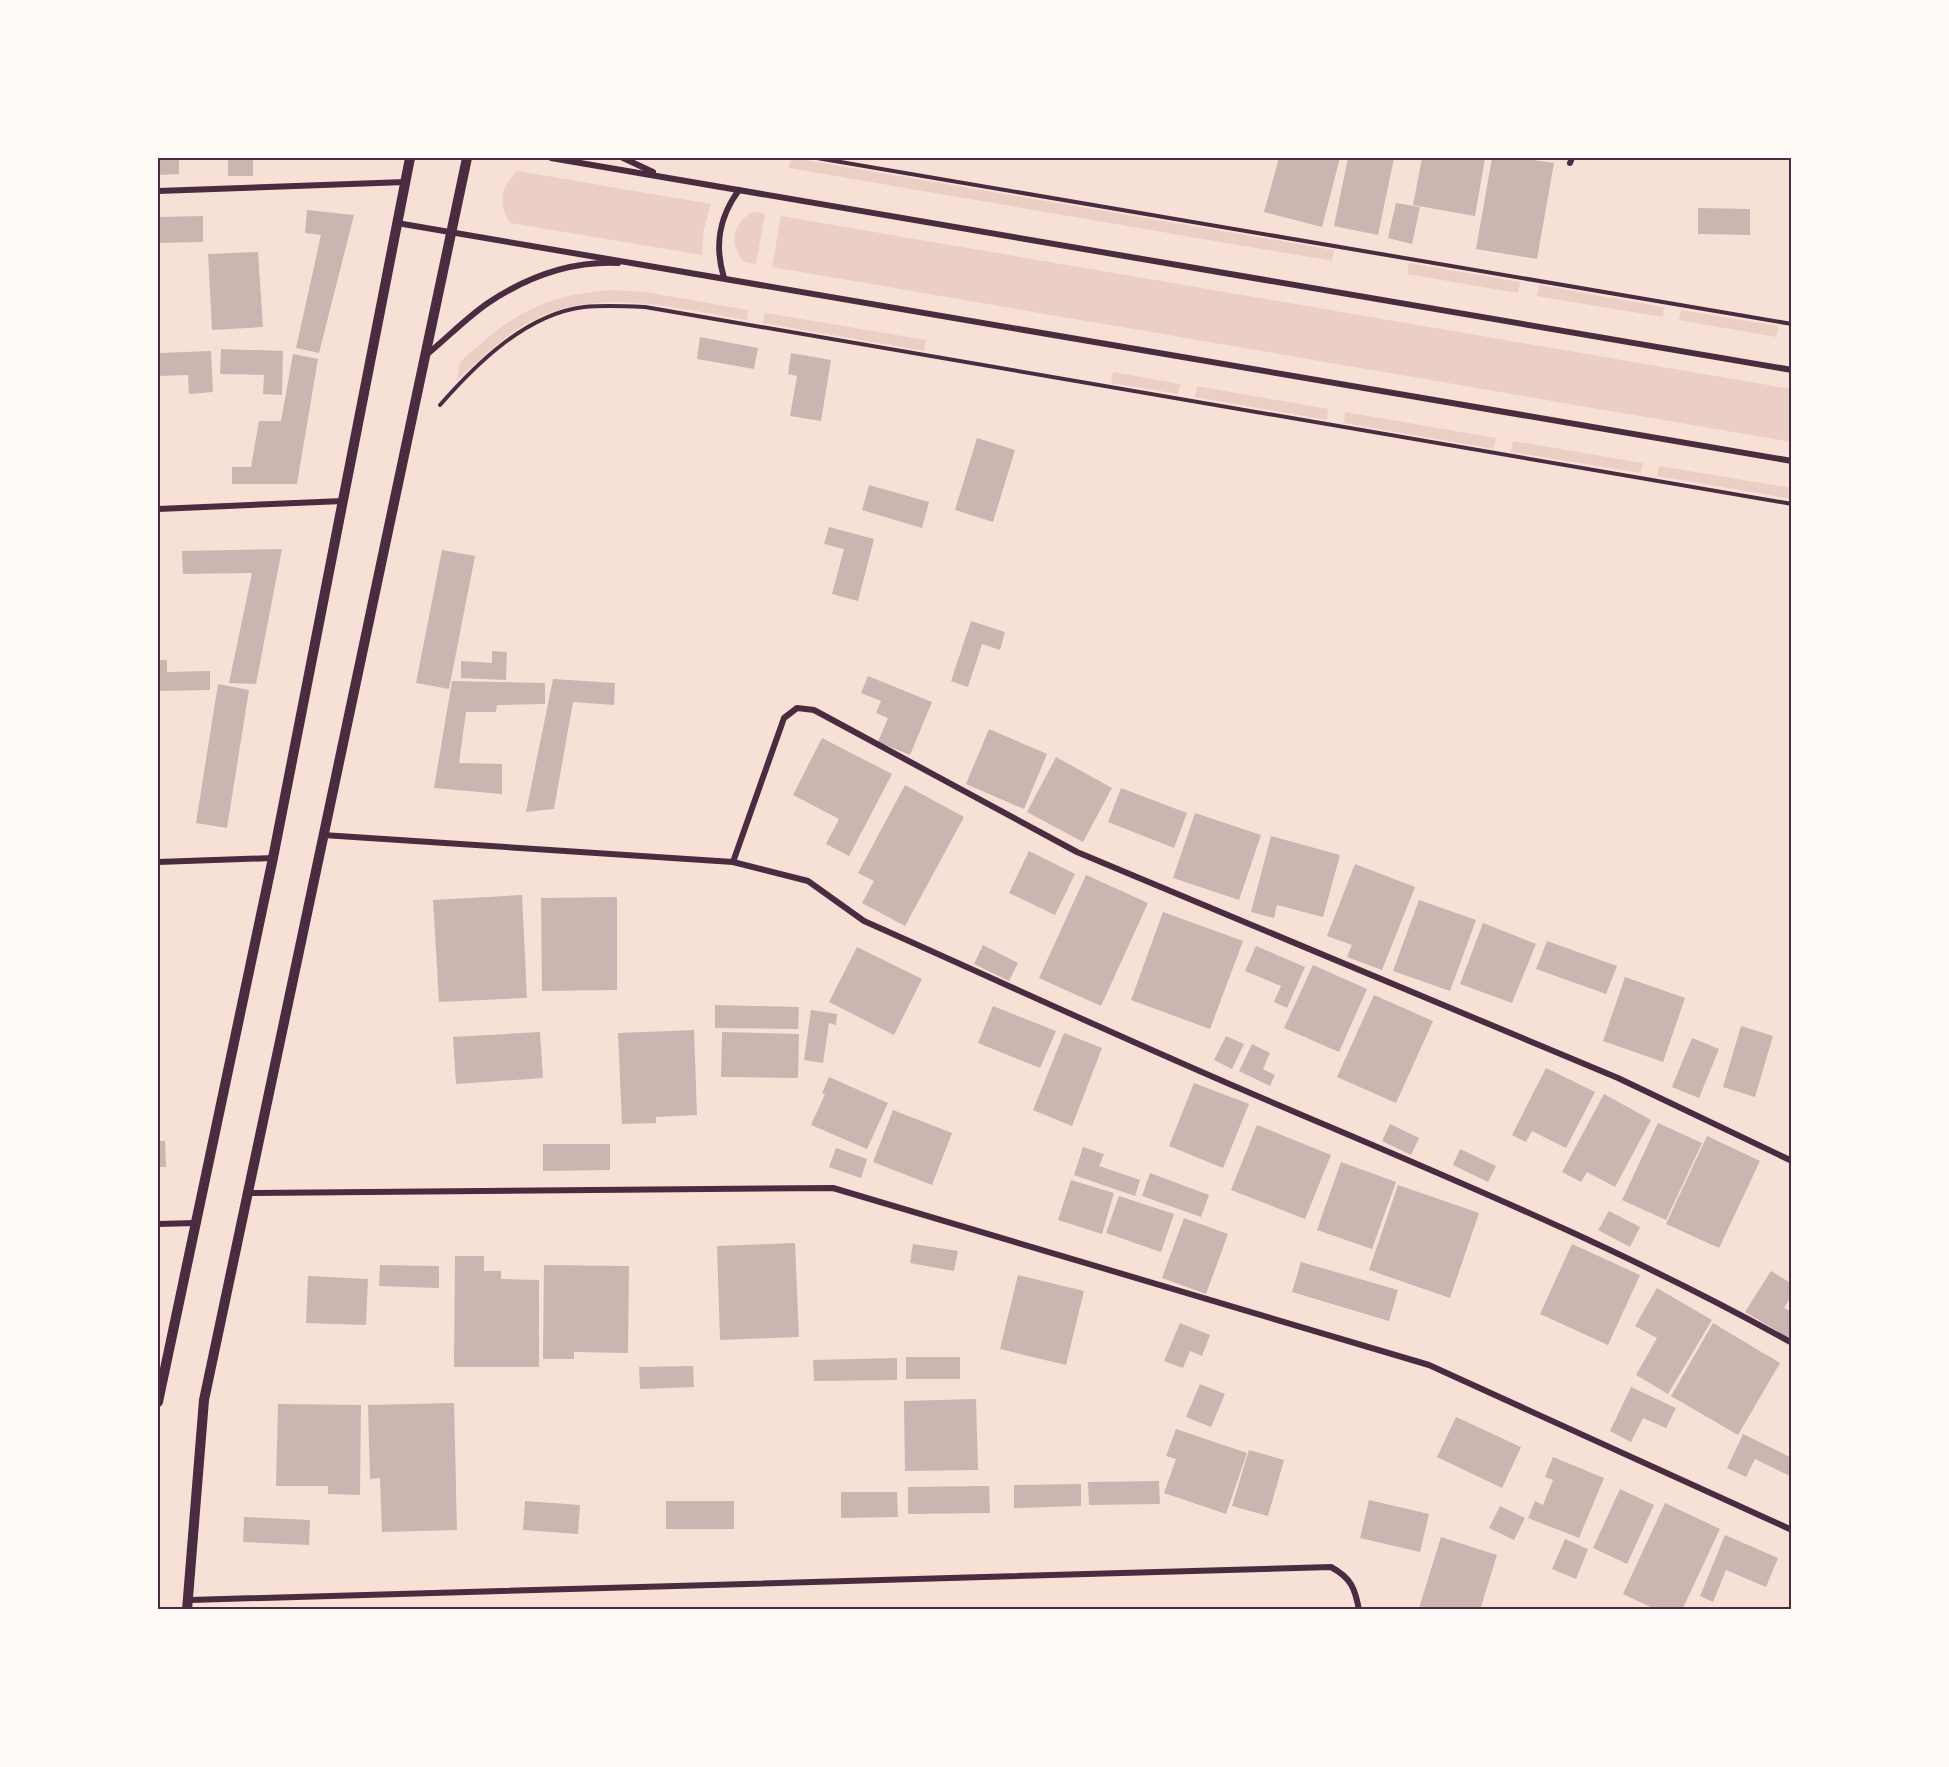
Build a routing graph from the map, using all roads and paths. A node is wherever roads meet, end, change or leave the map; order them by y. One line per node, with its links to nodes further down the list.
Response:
1 (410, 158): 7 (street)
2 (467, 158): 11 (street)
3 (552, 158): 6 (street)
4 (622, 158): 6 (street)
5 (817, 158): 14 (path)
6 (679, 180): 8 (street)
7 (405, 182): 9 (street); 10 (street)
8 (739, 190): 13 (street); 16 (street)
9 (158, 191)
10 (397, 223): 11 (street); 19 (street)
11 (451, 232): 12 (street); 15 (street)
12 (647, 265): 13 (street); 15 (street)
13 (724, 278): 18 (street)
14 (1791, 324)
15 (425, 357): 22 (street)
16 (1791, 370)
17 (434, 412): 20 (path)
18 (1791, 461)
19 (343, 501): 21 (street); 23 (street)
20 (1791, 504)
21 (158, 509)
22 (323, 836): 25 (street); 27 (street)
23 (273, 858): 24 (street); 28 (street)
24 (158, 862)
25 (733, 862): 26 (street); 30 (street)
26 (1791, 1161)
27 (248, 1193): 32 (street); 33 (street)
28 (195, 1223): 29 (street); 31 (street)
29 (158, 1224)
30 (1791, 1343)
31 (158, 1402)
32 (1791, 1530)
33 (189, 1605): 34 (street)
34 (1359, 1610)

